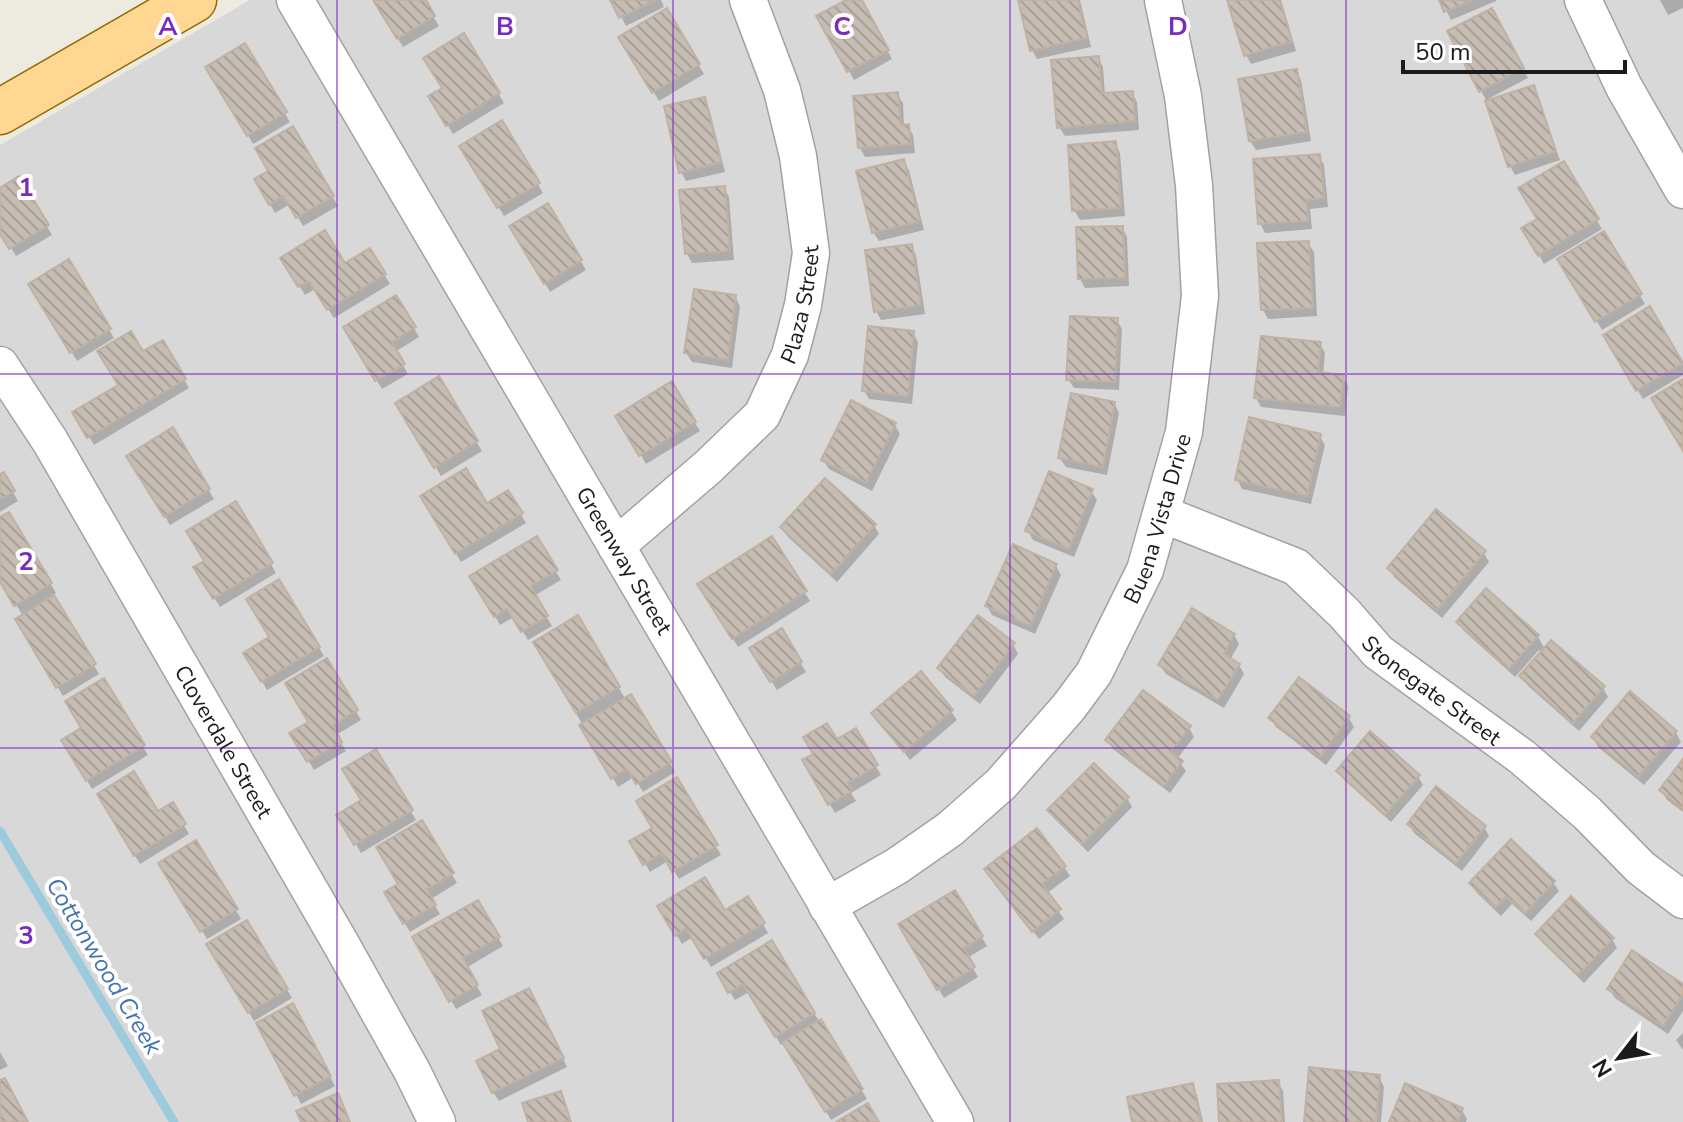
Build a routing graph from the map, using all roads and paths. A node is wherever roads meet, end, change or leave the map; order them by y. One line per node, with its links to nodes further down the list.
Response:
1 (194, 0): 6 (main road)
2 (295, 0): 10 (street, Greenway Street)
3 (748, 0): 10 (street, Plaza Street)
4 (1163, 0): 9 (street, Buena Vista Drive)
5 (1583, 0): 7 (street)
6 (0, 112)
7 (1683, 190)
8 (0, 365): 13 (street, Cloverdale Street)
9 (1162, 514): 11 (street, Stonegate Street); 12 (street, Buena Vista Drive)
10 (616, 546): 12 (street, Greenway Street)
11 (1683, 900)
12 (827, 906): 14 (street, Greenway Street)
13 (437, 1122)
14 (955, 1122)

